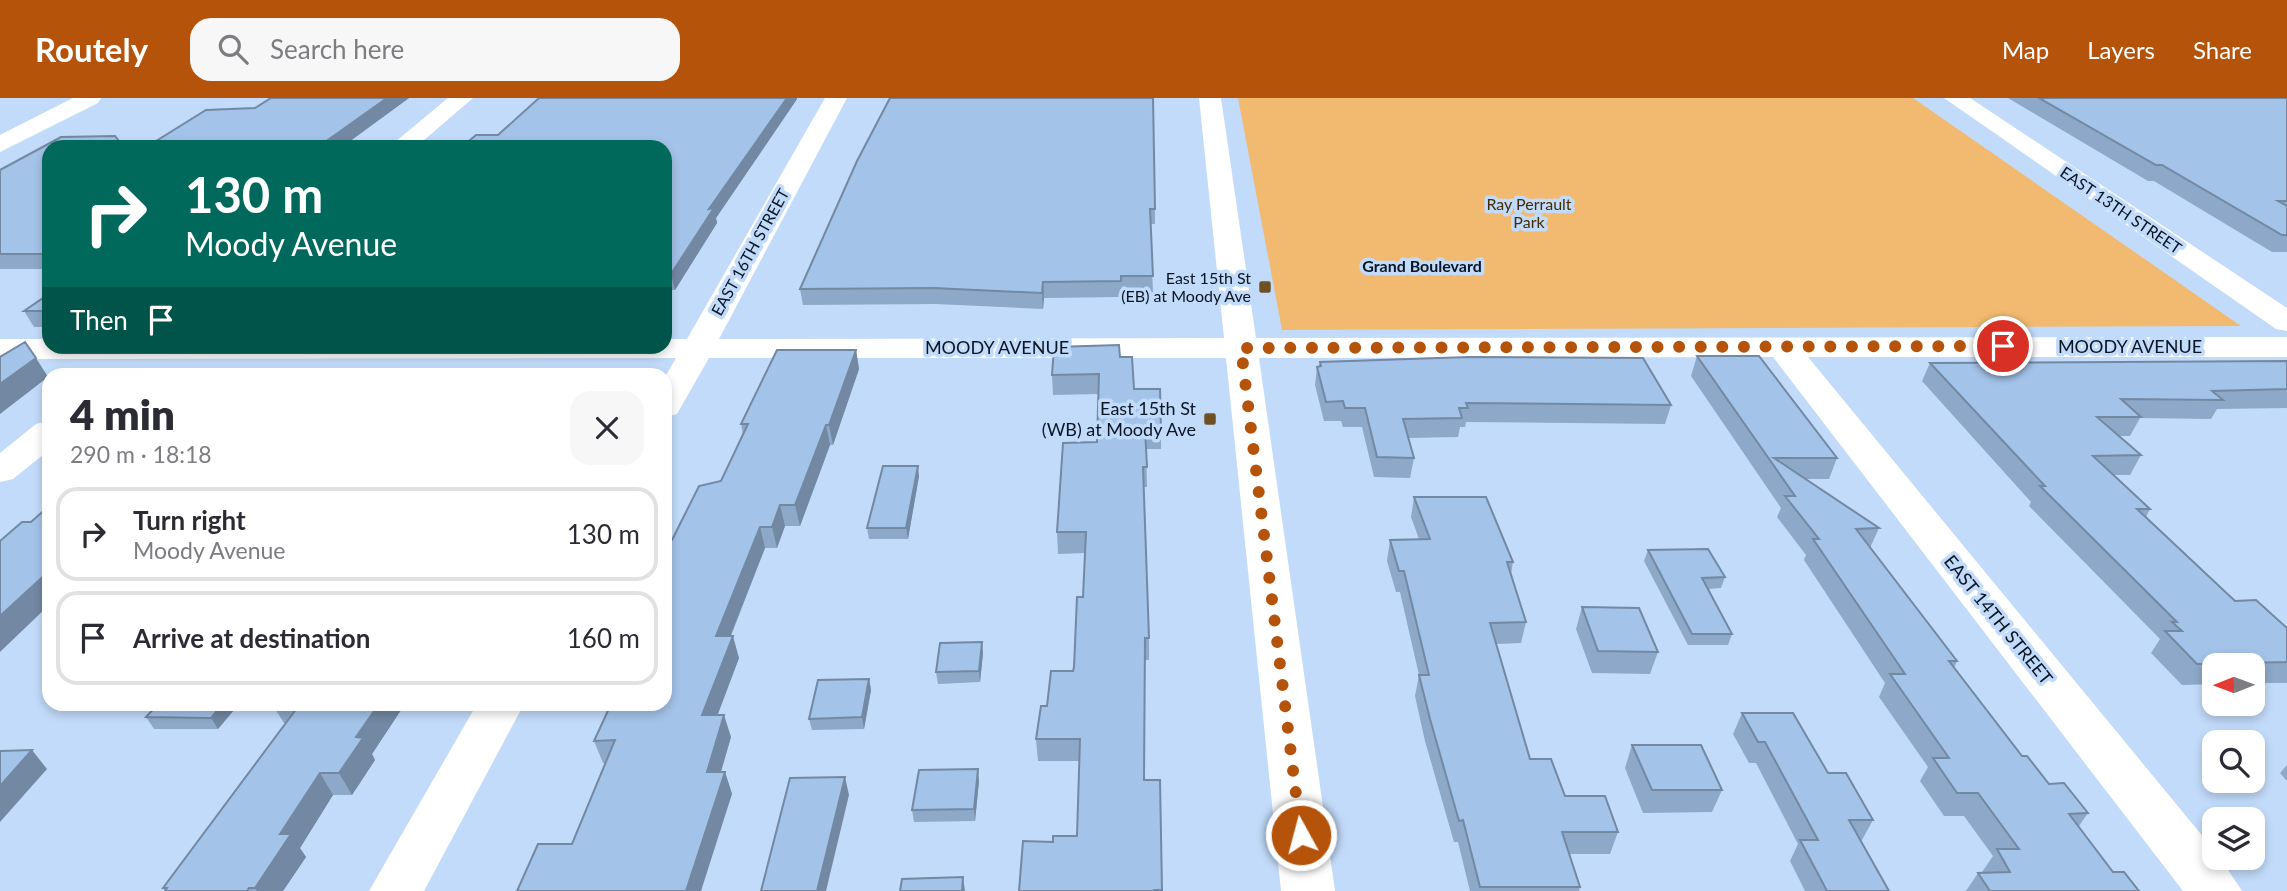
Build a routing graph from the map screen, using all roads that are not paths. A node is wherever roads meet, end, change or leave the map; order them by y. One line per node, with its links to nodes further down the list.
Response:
1 (90, 98): 7 (street)
2 (462, 98): 6 (street)
3 (836, 98): 11 (street, EAST 16TH STREET)
4 (1210, 98): 12 (street)
5 (1955, 98): 8 (street, EAST 13TH STREET)
6 (410, 140)
7 (0, 145)
8 (2287, 322)
9 (2287, 347): 13 (street, MOODY AVENUE)
10 (672, 348): 11 (street, MOODY AVENUE)
11 (697, 348): 12 (street, MOODY AVENUE); 18 (street, EAST 16TH STREET)
12 (1241, 348): 13 (street, MOODY AVENUE); 23 (street)
13 (1783, 348): 24 (street, EAST 14TH STREET)
14 (0, 349): 15 (street, MOODY AVENUE)
15 (42, 349)
16 (145, 354): 17 (street)
17 (128, 368)
18 (672, 394)
19 (42, 438): 20 (street)
20 (0, 471)
21 (496, 711): 22 (street)
22 (397, 891)
23 (1308, 891)
24 (2215, 891)

